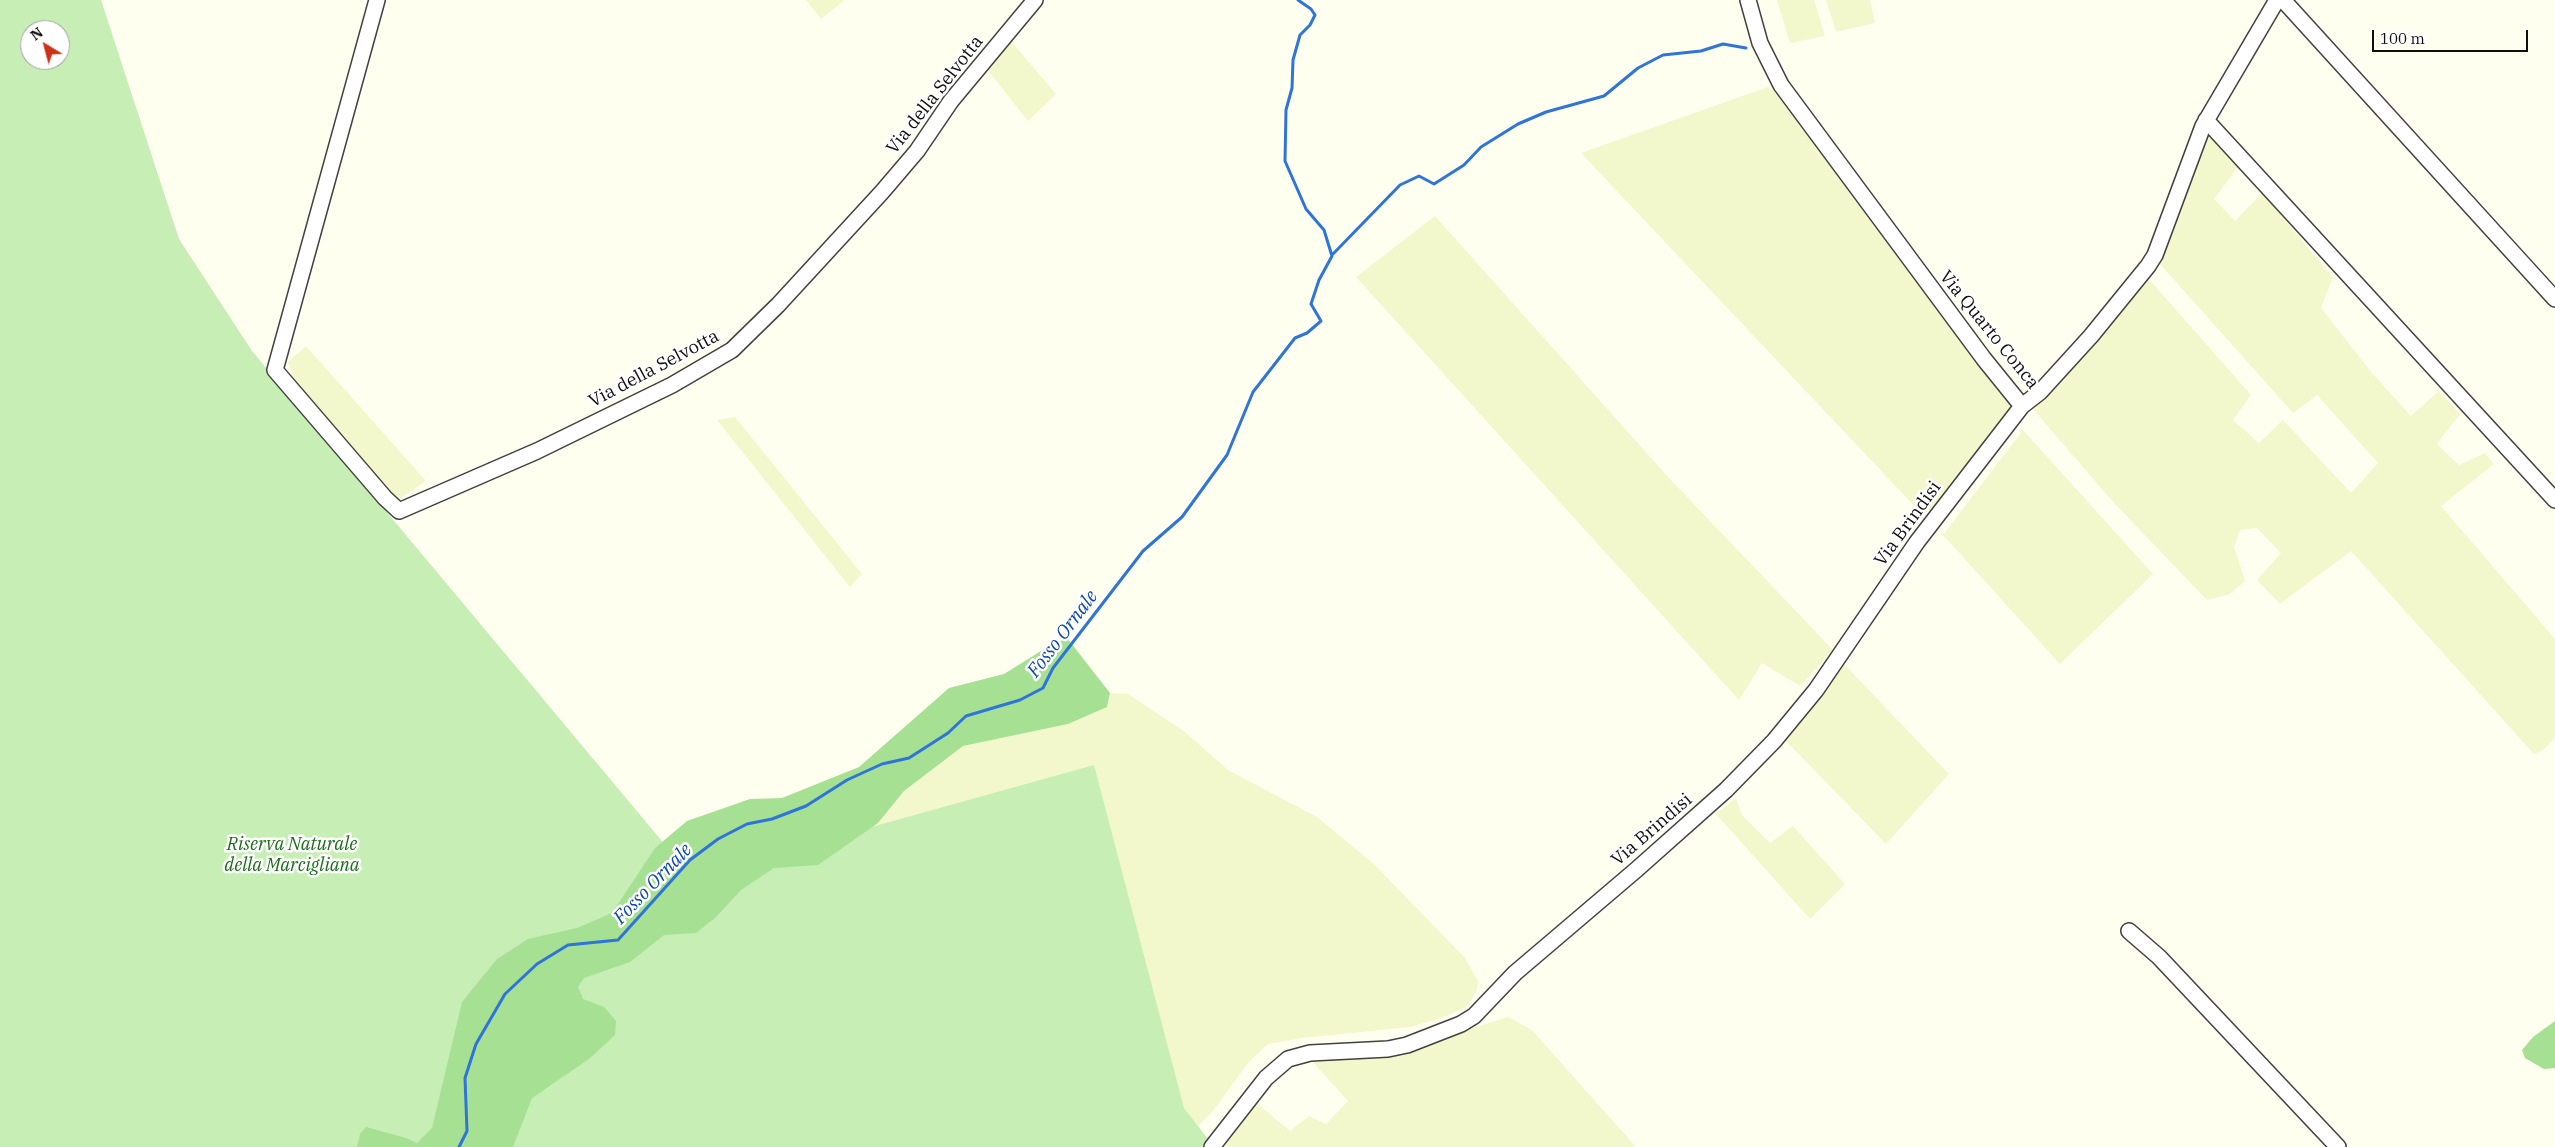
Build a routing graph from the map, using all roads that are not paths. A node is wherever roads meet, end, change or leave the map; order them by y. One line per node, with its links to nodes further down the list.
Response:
1 (377, 0): 2 (street, Via della Selvotta)
2 (1035, 0)
3 (1748, 0): 8 (street, Via Quarto Conca)
4 (2277, 0): 6 (street, Via Quarto Conca)
5 (2283, 0): 7 (street)
6 (2206, 120): 8 (street, Via Quarto Conca); 9 (street)
7 (2555, 299)
8 (2022, 406): 11 (street, Via Brindisi)
9 (2555, 500)
10 (2129, 931): 12 (street)
11 (1212, 1147)
12 (2338, 1147)

